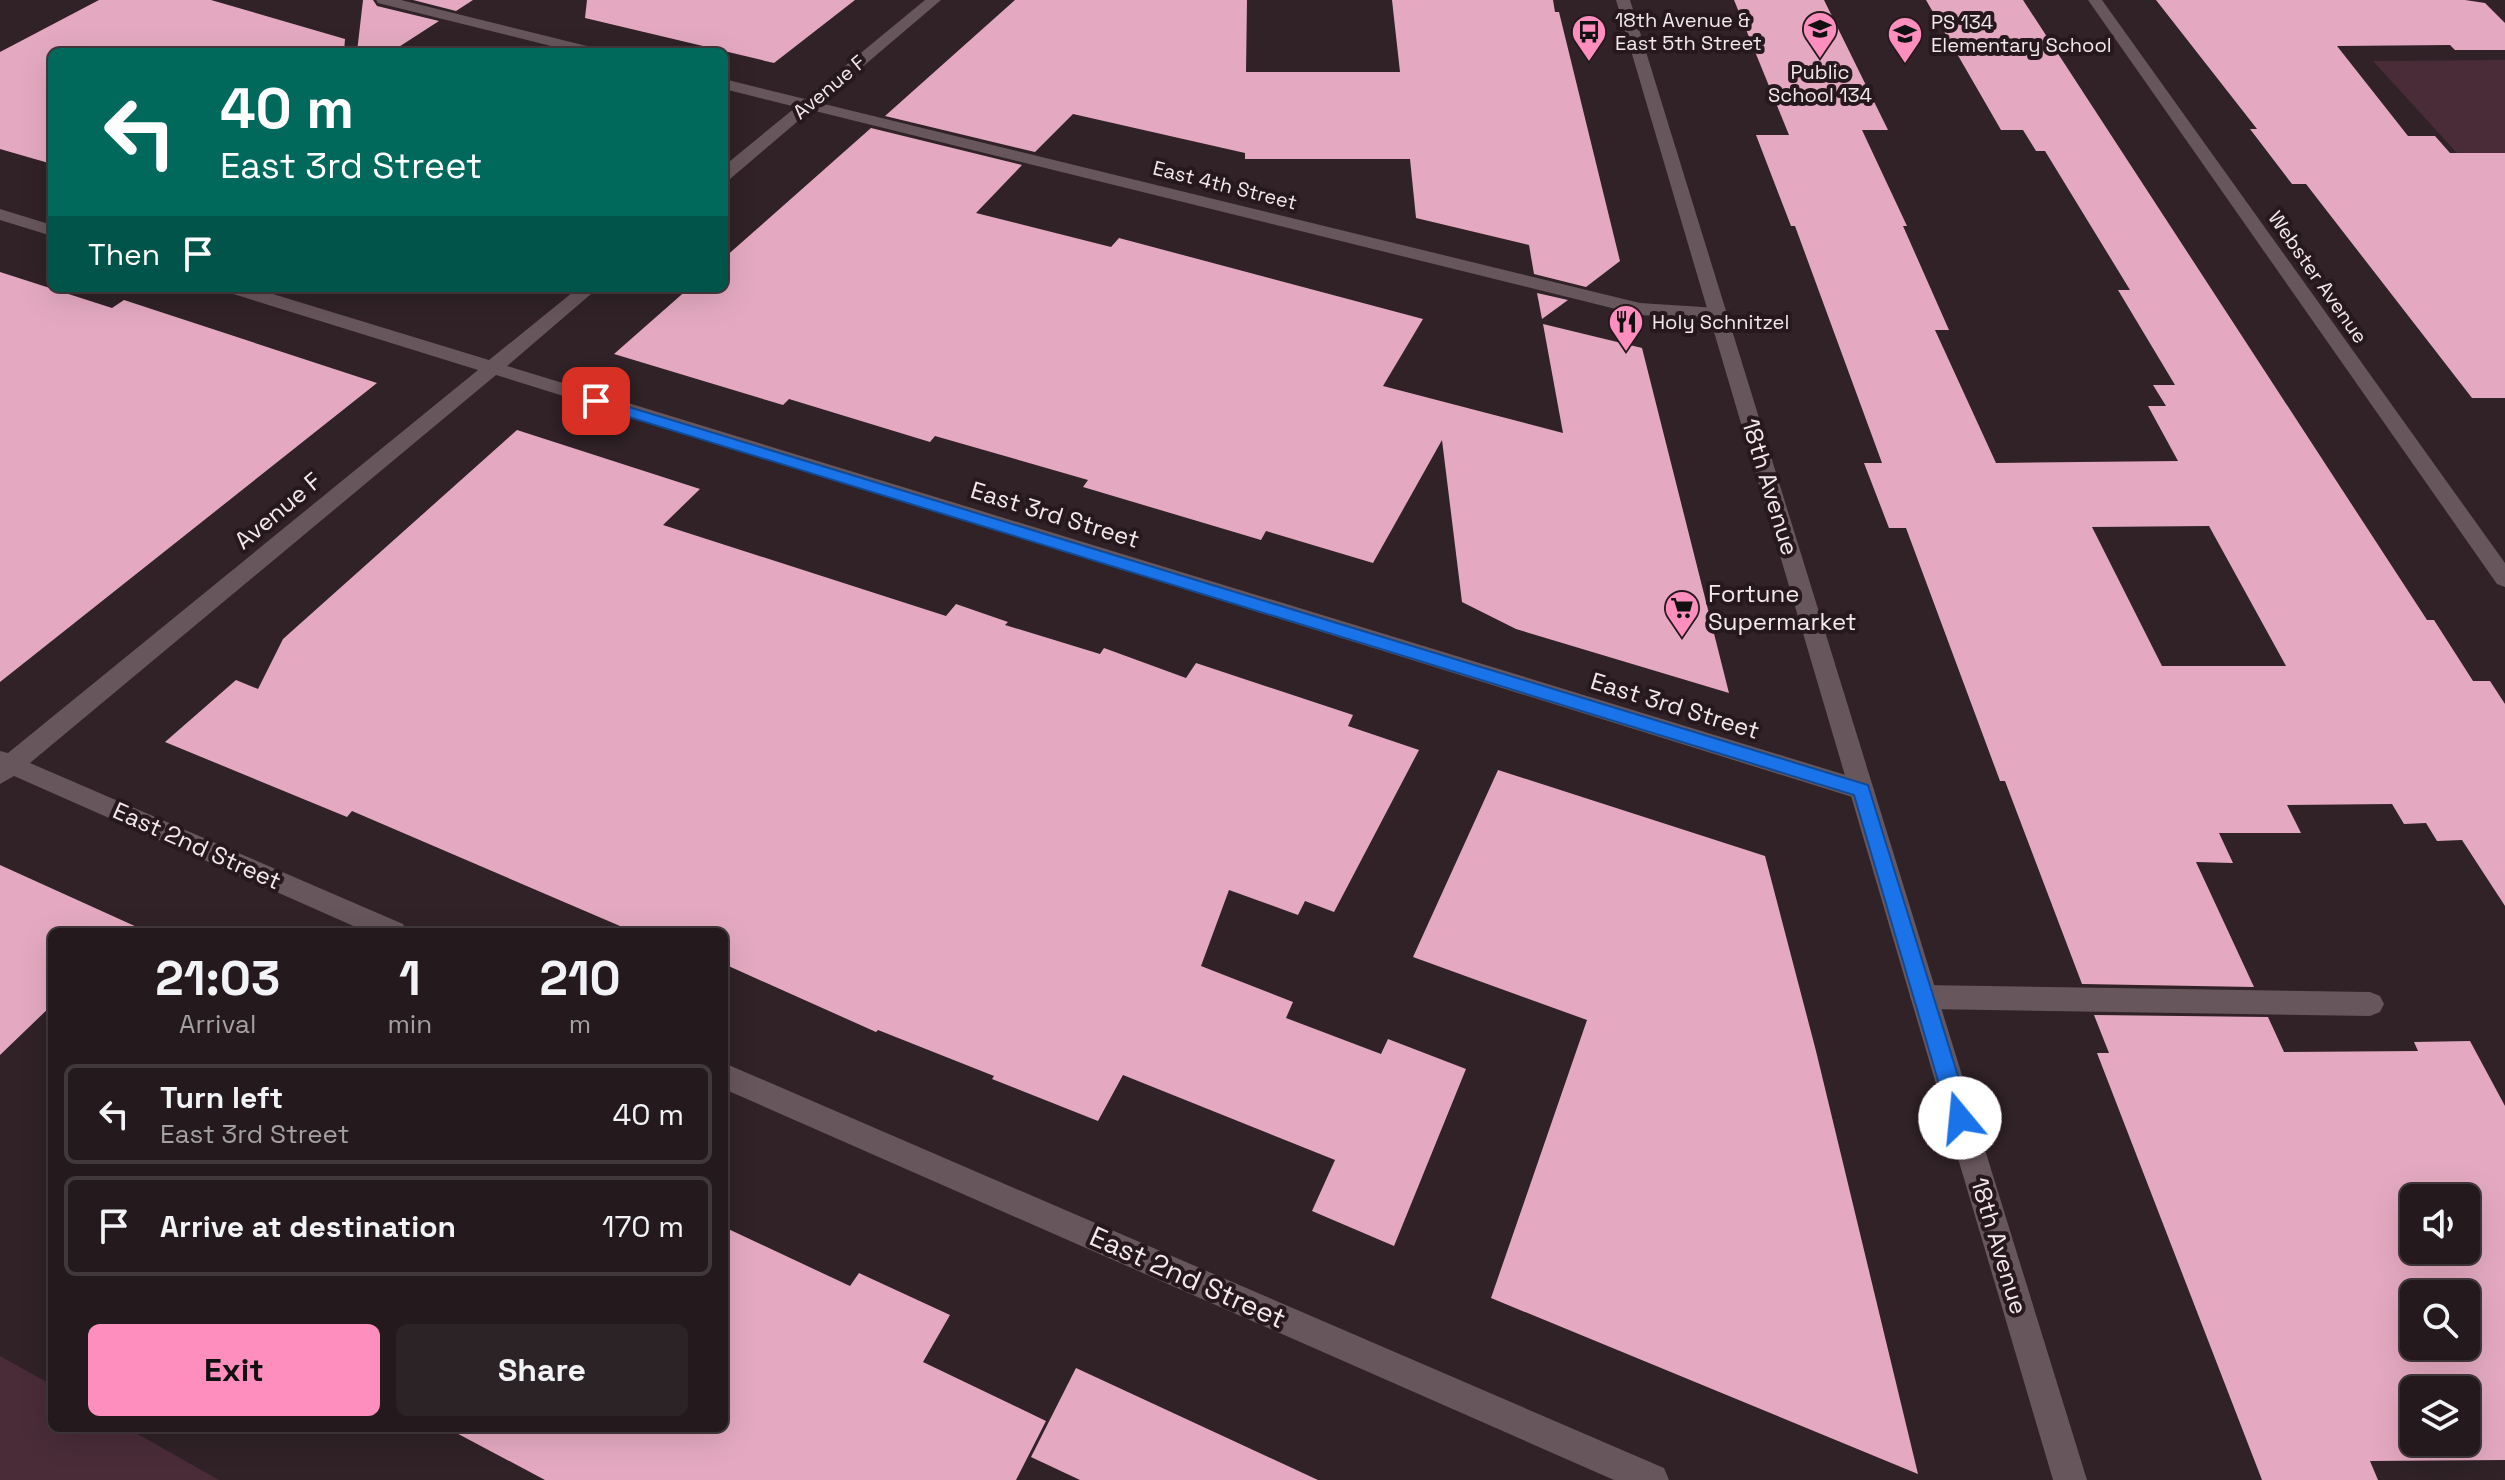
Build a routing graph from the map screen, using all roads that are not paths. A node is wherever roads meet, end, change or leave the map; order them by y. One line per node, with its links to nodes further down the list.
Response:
1 (383, 0): 5 (street)
2 (934, 0): 7 (street, Avenue F)
3 (1623, 0): 13 (street, 18th Avenue)
4 (2095, 0): 15 (street, Webster Avenue)
5 (578, 48)
6 (728, 85): 7 (street, East 4th Street)
7 (808, 105): 8 (street, Avenue F); 13 (street, East 4th Street)
8 (728, 172)
9 (0, 214): 10 (street)
10 (48, 230)
11 (247, 292): 14 (street, East 3rd Street)
12 (584, 292): 14 (street, Avenue F)
13 (1718, 314): 17 (street, 18th Avenue)
14 (491, 369): 16 (street, Avenue F); 17 (street, East 3rd Street)
15 (2505, 579)
16 (4, 766): 18 (street, East 2nd Street)
17 (1862, 790): 19 (street, 18th Avenue)
18 (385, 928)
19 (1924, 997): 20 (street); 23 (street, 18th Avenue)
20 (2370, 1004)
21 (728, 1078): 22 (street, East 2nd Street)
22 (1652, 1480)
23 (2070, 1480)

